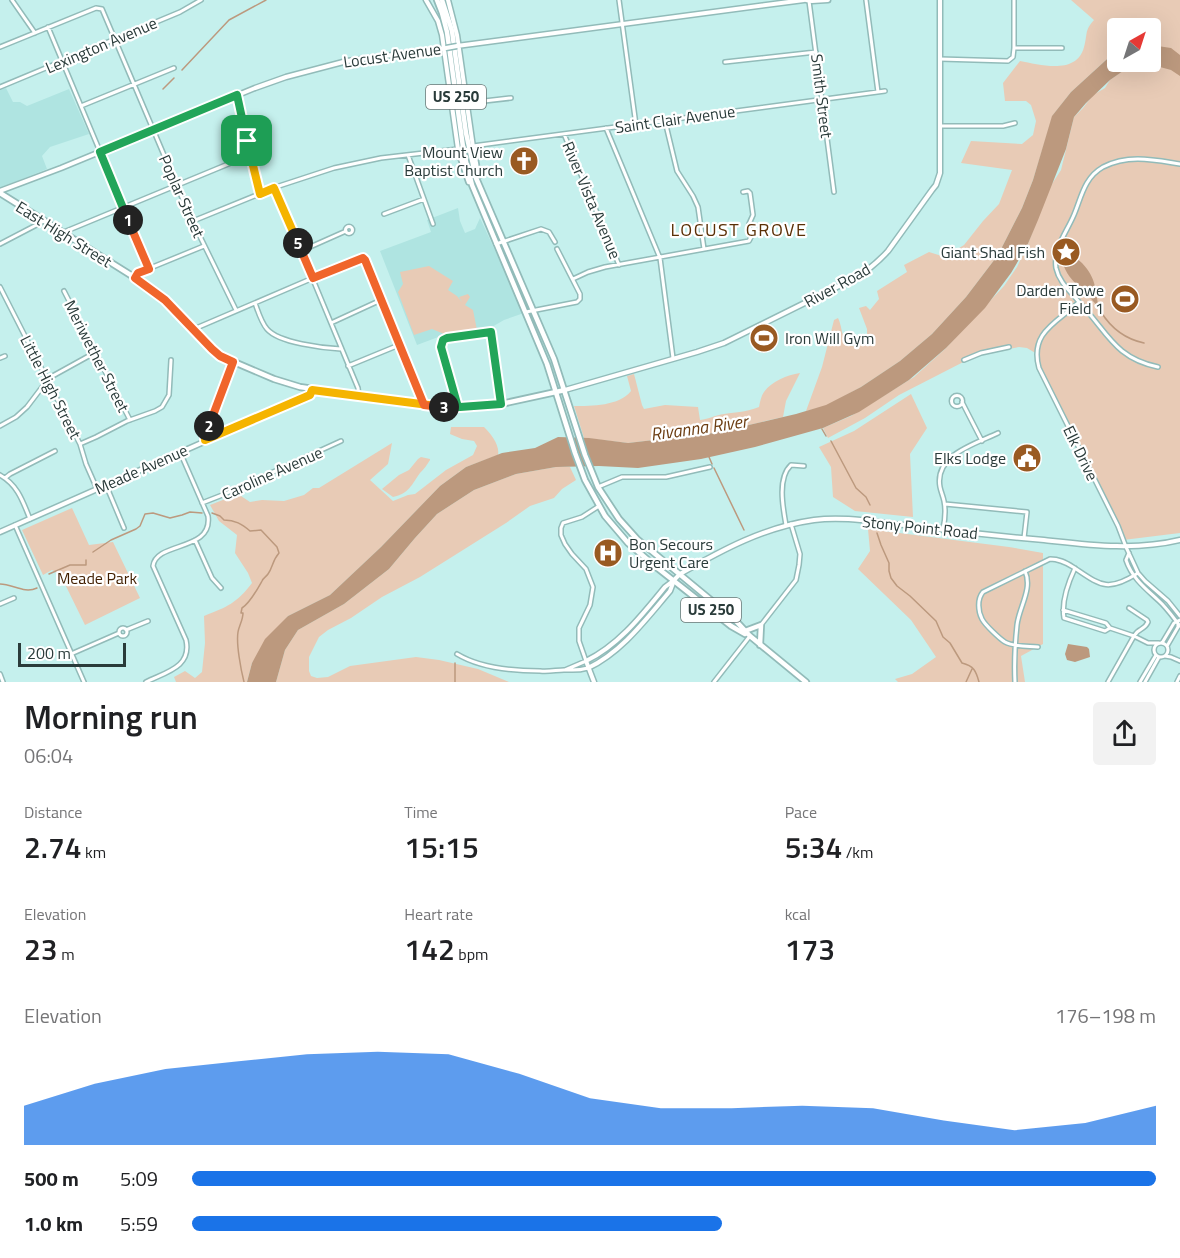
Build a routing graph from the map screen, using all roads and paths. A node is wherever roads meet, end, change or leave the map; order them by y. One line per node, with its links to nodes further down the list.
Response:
1 (12, 0): 15 (street)
2 (201, 0): 16 (street, Lexington Avenue)
3 (426, 0): 19 (street)
4 (437, 0): 56 (main road, US 250)
5 (442, 0): 57 (main road, US 250)
6 (448, 0): 17 (street)
7 (620, 0): 13 (street)
8 (806, 0): 9 (street, Locust Avenue); 13 (street, Locust Avenue); 22 (street, Smith Street)
9 (828, 0)
10 (866, 0): 31 (street)
11 (940, 0): 23 (street, River Road)
12 (1014, 0): 20 (street)
13 (623, 24): 17 (street, Locust Avenue); 39 (street)
14 (48, 27): 15 (street); 16 (street, Poplar Street); 24 (street)
15 (35, 33): 18 (street)
16 (116, 40): 24 (street, Lexington Avenue); 28 (street, Poplar Street)
17 (458, 46): 19 (street, Locust Avenue, bridge); 35 (street)
18 (0, 47)
19 (445, 48): 32 (street, Locust Avenue); 45 (street)
20 (1014, 48): 21 (street); 23 (street)
21 (1062, 48)
22 (816, 52): 25 (street); 34 (street, Smith Street)
23 (940, 59): 40 (street, River Road)
24 (62, 62): 29 (street, Lexington Avenue); 36 (street)
25 (725, 62)
26 (174, 68): 28 (street)
27 (0, 81): 29 (street)
28 (135, 85): 36 (street); 42 (street, Poplar Street)
29 (1, 87)
30 (885, 91): 31 (street, Saint Clair Avenue)
31 (878, 92): 34 (street, Saint Clair Avenue)
32 (237, 95): 42 (street, Locust Avenue); 48 (street)
33 (512, 98): 35 (street)
34 (823, 99): 37 (street, Saint Clair Avenue); 54 (street, Smith Street)
35 (467, 103): 44 (street)
36 (81, 106): 46 (street)
37 (665, 121): 39 (street, Saint Clair Avenue); 72 (street)
38 (1015, 123): 40 (street)
39 (636, 125): 41 (street, Saint Clair Avenue)
40 (940, 126): 96 (street, River Road)
41 (606, 128): 43 (street, Saint Clair Avenue); 74 (street)
42 (154, 129): 46 (street, Locust Avenue); 50 (street, Poplar Street)
43 (564, 134): 44 (street, Saint Clair Avenue); 75 (street, River Vista Avenue)
44 (473, 147): 57 (main road)
45 (458, 149): 47 (street); 56 (main road)
46 (100, 152): 52 (street, Locust Avenue); 59 (street)
47 (408, 154): 51 (street); 58 (street)
48 (250, 155): 50 (street); 55 (street)
49 (1180, 164): 83 (street)
50 (177, 185): 59 (street); 62 (street, Poplar Street)
51 (274, 188): 55 (street); 73 (street)
52 (0, 192): 61 (main road, East High Street)
53 (743, 192): 72 (street)
54 (834, 192)
55 (260, 194): 62 (street)
56 (475, 195): 69 (main road, US 250)
57 (482, 196): 66 (main road, US 250)
58 (424, 199): 60 (street); 63 (street)
59 (123, 208): 65 (street); 76 (street)
60 (384, 214)
61 (44, 221): 65 (main road, East High Street); 68 (street)
62 (192, 221): 70 (street, Poplar Street)
63 (434, 224)
64 (346, 231): 73 (street)
65 (62, 232): 77 (main road, East High Street)
66 (503, 242): 67 (street); 69 (street); 86 (main road, US 250)
67 (555, 242)
68 (0, 244)
69 (496, 244): 87 (main road, US 250)
70 (204, 246): 76 (street); 85 (street, Poplar Street)
71 (557, 249): 79 (street)
72 (704, 250): 74 (street)
73 (301, 251): 78 (street)
74 (660, 258): 75 (street); 96 (street)
75 (620, 265): 79 (street)
76 (149, 269): 77 (street)
77 (135, 278): 89 (main road, East High Street)
78 (313, 278): 82 (street); 84 (street); 88 (street)
79 (573, 279): 86 (street)
80 (0, 287): 102 (street, Little High Street)
81 (64, 291): 93 (street, Meriwether Street)
82 (382, 300): 88 (street); 90 (street)
83 (1080, 302): 101 (street); 139 (street, Elk Drive)
84 (255, 303): 85 (street); 92 (street)
85 (236, 310): 89 (street)
86 (533, 311): 87 (street); 104 (main road, US 250)
87 (526, 312): 105 (main road, US 250)
88 (331, 322): 92 (street)
89 (193, 329): 99 (main road, East High Street)
90 (400, 345): 100 (street); 109 (street)
91 (1009, 347): 98 (street)
92 (341, 349): 100 (street)
93 (96, 352): 102 (street); 111 (street, Meriwether Street)
94 (5, 356): 95 (street)
95 (0, 358)
96 (673, 358): 104 (street, River Road)
97 (171, 360): 111 (street)
98 (964, 360)
99 (233, 362): 103 (main road, East High Street); 114 (street)
100 (348, 366): 106 (street)
101 (1158, 367)
102 (47, 379): 112 (street); 117 (street, Little High Street)
103 (312, 390): 106 (main road, East High Street); 114 (street, Meade Avenue)
104 (565, 390): 105 (main road, East High Street); 125 (main road, US 250)
105 (556, 392): 108 (main road, East High Street); 129 (main road, US 250)
106 (359, 396): 109 (main road, East High Street)
107 (962, 402): 116 (street)
108 (501, 404): 110 (main road, East High Street); 110 (street)
109 (424, 405): 110 (main road, East High Street)
110 (458, 407)
111 (130, 420): 117 (street)
112 (0, 426)
113 (998, 433): 116 (street)
114 (205, 440): 119 (street, Meade Avenue)
115 (341, 441): 127 (street, Caroline Avenue)
116 (982, 441): 128 (street)
117 (80, 444): 126 (street, Little High Street)
118 (55, 451): 123 (street)
119 (180, 452): 124 (street, Meade Avenue); 127 (street)
120 (804, 466): 132 (street)
121 (710, 467): 125 (street)
122 (0, 475): 123 (street)
123 (5, 478): 130 (street)
124 (106, 485): 126 (street, Meade Avenue); 133 (street)
125 (598, 487): 144 (main road, US 250)
126 (97, 489): 130 (street, Meade Avenue)
127 (202, 503): 137 (street)
128 (945, 504): 134 (street); 136 (street)
129 (599, 506): 146 (main road, US 250); 169 (street)
130 (30, 519): 131 (street, Meade Avenue)
131 (15, 525): 135 (street, Meade Avenue); 165 (street)
132 (788, 525): 134 (street, Stony Point Road); 144 (street, Stony Point Road); 154 (street)
133 (124, 528)
134 (943, 530): 136 (street, Stony Point Road)
135 (0, 532)
136 (1024, 538): 139 (street, Stony Point Road)
137 (195, 540): 147 (street); 177 (street)
138 (1180, 540): 139 (street, Stony Point Road)
139 (1126, 547): 140 (street, Elk Drive)
140 (1129, 553): 143 (street); 145 (street)
141 (1075, 568): 142 (street); 145 (street); 151 (street)
142 (1024, 571): 162 (street); 162 (street)
143 (1138, 573): 145 (street); 153 (street)
144 (680, 574): 146 (street, Stony Point Road); 156 (main road, US 250)
145 (1134, 576): 153 (street)
146 (674, 581): 157 (main road, US 250); 169 (street); 171 (street)
147 (221, 588)
148 (14, 598): 149 (street)
149 (0, 604)
150 (1129, 608): 158 (street)
151 (1063, 610): 155 (street); 155 (street)
152 (148, 621): 165 (street)
153 (1179, 621): 160 (street); 164 (street)
154 (760, 625): 156 (main road); 161 (main road)
155 (1110, 628): 158 (street)
156 (745, 631): 157 (main road, US 250)
157 (750, 636): 161 (main road, US 250); 179 (street)
158 (1134, 636): 159 (street); 182 (street)
159 (1148, 643): 160 (street); 167 (street)
160 (1161, 643): 164 (street); 167 (street)
161 (760, 645): 180 (main road, US 250)
162 (1015, 645): 163 (street); 181 (street)
163 (1038, 647)
164 (1167, 647): 167 (street); 168 (street)
165 (71, 654): 176 (street)
166 (457, 654): 172 (street)
167 (1158, 655): 168 (street); 183 (street); 184 (street)
168 (1174, 657): 170 (street)
169 (585, 661): 171 (street); 172 (street)
170 (1180, 661)
171 (588, 668): 172 (street); 178 (street)
172 (565, 670)
173 (0, 674): 175 (street)
174 (1180, 676): 185 (street)
175 (3, 682)
176 (84, 682)
177 (147, 682)
178 (594, 682)
179 (714, 682)
180 (806, 682)
181 (1015, 682)
182 (1108, 682)
183 (1140, 682)
184 (1145, 682)
185 (1177, 682)

